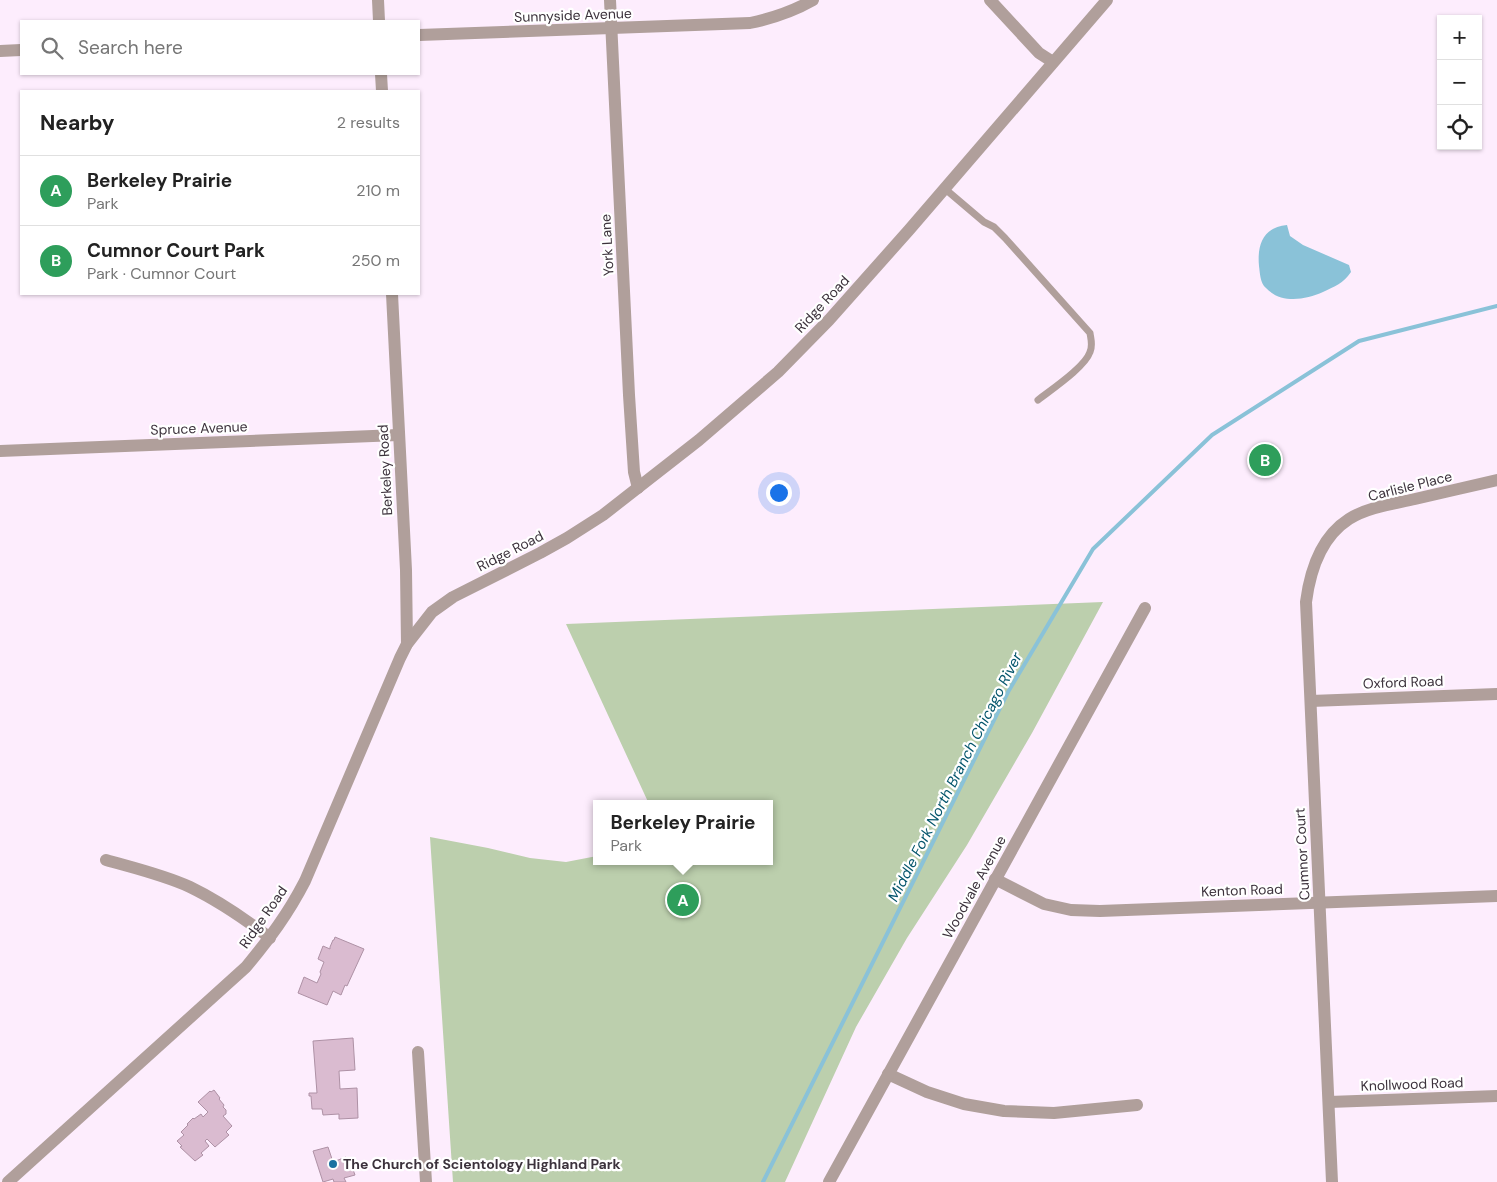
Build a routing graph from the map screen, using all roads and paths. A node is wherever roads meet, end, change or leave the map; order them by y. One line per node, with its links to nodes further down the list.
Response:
1 (378, 0): 6 (street)
2 (610, 0): 7 (street, York Lane)
3 (813, 0): 7 (street, Sunnyside Avenue)
4 (990, 0): 11 (street)
5 (1107, 0): 11 (street, Ridge Road)
6 (379, 20)
7 (611, 28): 8 (street, Sunnyside Avenue); 20 (street, York Lane)
8 (420, 35)
9 (20, 50): 10 (street)
10 (0, 51)
11 (1053, 62): 14 (street, Ridge Road)
12 (382, 75): 13 (street)
13 (382, 90)
14 (944, 188): 16 (lane); 20 (street, Ridge Road)
15 (392, 295): 17 (street, Berkeley Road)
16 (1038, 400)
17 (398, 435): 18 (street, Spruce Avenue); 23 (street, Berkeley Road)
18 (0, 450)
19 (1497, 480): 21 (street, Carlisle Place)
20 (638, 488): 23 (street, Ridge Road)
21 (1335, 532): 25 (street, Cumnor Court)
22 (1145, 608): 27 (street, Woodvale Avenue)
23 (407, 644): 30 (street, Ridge Road)
24 (1497, 694): 25 (street, Oxford Road)
25 (1311, 701): 29 (street, Cumnor Court)
26 (106, 860): 30 (street)
27 (995, 879): 29 (street, Kenton Road); 32 (street, Woodvale Avenue)
28 (1497, 896): 29 (street, Kenton Road)
29 (1320, 902): 34 (street, Cumnor Court)
30 (270, 938): 36 (street, Ridge Road)
31 (418, 1052): 37 (street)
32 (888, 1074): 35 (street); 38 (street, Woodvale Avenue)
33 (1497, 1096): 34 (street, Knollwood Road)
34 (1329, 1102): 39 (street, Cumnor Court)
35 (1137, 1106)
36 (8, 1182)
37 (426, 1182)
38 (829, 1182)
39 (1332, 1182)

